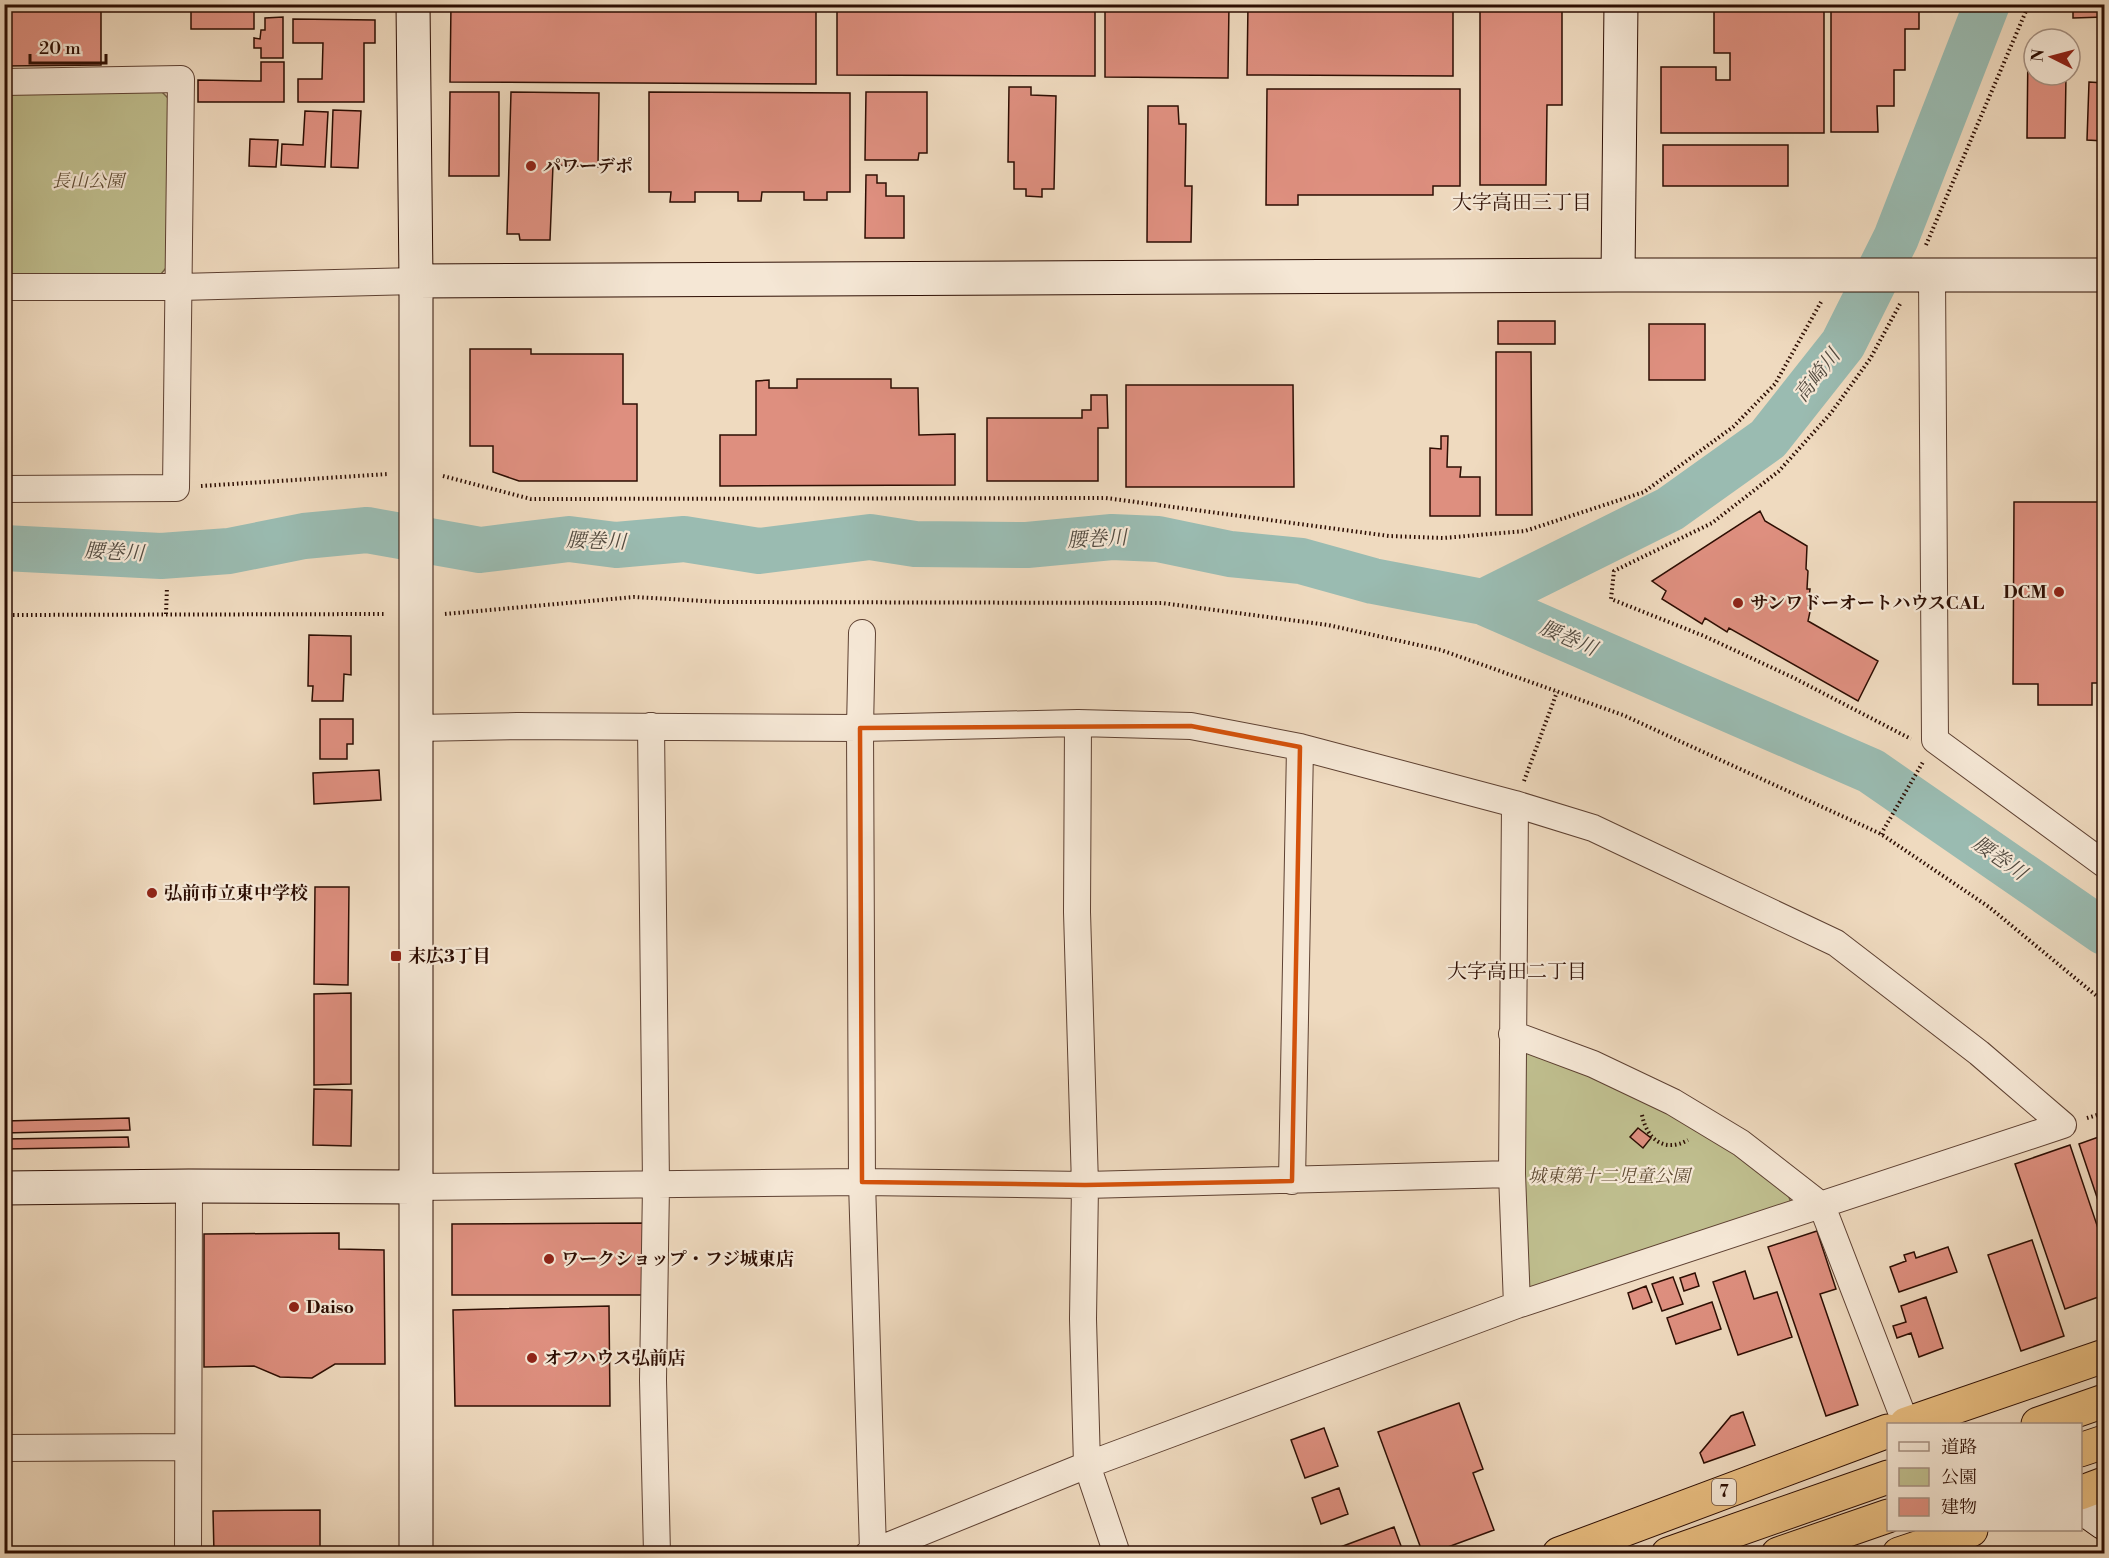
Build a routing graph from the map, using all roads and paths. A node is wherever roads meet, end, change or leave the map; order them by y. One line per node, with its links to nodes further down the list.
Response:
1 (413, 4): 9 (street)
2 (1621, 4): 5 (street)
3 (2029, 4): 7 (path)
4 (4, 82): 11 (street)
5 (1618, 275): 6 (street); 9 (street)
6 (1837, 275): 7 (street); 12 (path)
7 (1918, 275): 8 (street); 26 (path); 31 (street)
8 (2104, 275)
9 (416, 281): 11 (street); 12 (street)
10 (4, 286): 11 (street)
11 (180, 287): 13 (street)
12 (416, 480): 13 (path); 24 (street)
13 (176, 488): 14 (street)
14 (4, 489)
15 (167, 587): 16 (path)
16 (166, 614): 17 (path); 19 (path)
17 (385, 614)
18 (445, 614): 21 (path)
19 (4, 615)
20 (862, 633): 25 (street)
21 (1557, 692): 29 (path); 30 (path)
22 (1078, 723): 25 (street); 27 (street); 38 (street)
23 (651, 726): 24 (street); 25 (street); 37 (street)
24 (415, 728): 40 (street)
25 (860, 728): 36 (street)
26 (1920, 743)
27 (1300, 747): 29 (street); 35 (street)
28 (1926, 757): 30 (path)
29 (1515, 804): 33 (street); 42 (street)
30 (1881, 834): 32 (path)
31 (2104, 864)
32 (2104, 1002)
33 (1512, 1034): 34 (street); 42 (street)
34 (1512, 1174): 35 (street); 43 (street)
35 (1292, 1181): 38 (street)
36 (862, 1182): 37 (street); 38 (street); 62 (street)
37 (656, 1185): 40 (street); 65 (street)
38 (1085, 1185): 54 (street)
39 (189, 1186): 40 (street); 41 (street); 51 (street)
40 (416, 1187): 64 (street)
41 (4, 1188)
42 (1822, 1206): 43 (street); 46 (street)
43 (1517, 1305): 54 (street)
44 (2104, 1356): 47 (highway)
45 (2104, 1401): 48 (highway)
46 (1906, 1423)
47 (1909, 1423)
48 (2044, 1423)
49 (1887, 1431): 67 (highway, 7)
50 (2104, 1442): 53 (highway)
51 (187, 1447): 52 (street); 63 (street)
52 (4, 1448)
53 (2082, 1449)
54 (1086, 1464): 62 (street); 66 (street)
55 (1887, 1477): 68 (highway, 7)
56 (2104, 1484): 57 (highway)
57 (2082, 1492)
58 (2082, 1507): 60 (street)
59 (1887, 1516): 69 (highway)
60 (2104, 1523)
61 (1968, 1531): 70 (highway)
62 (870, 1552)
63 (188, 1554)
64 (416, 1554)
65 (657, 1554)
66 (1117, 1554)
67 (1559, 1554)
68 (1668, 1554)
69 (1778, 1554)
70 (1899, 1554)

